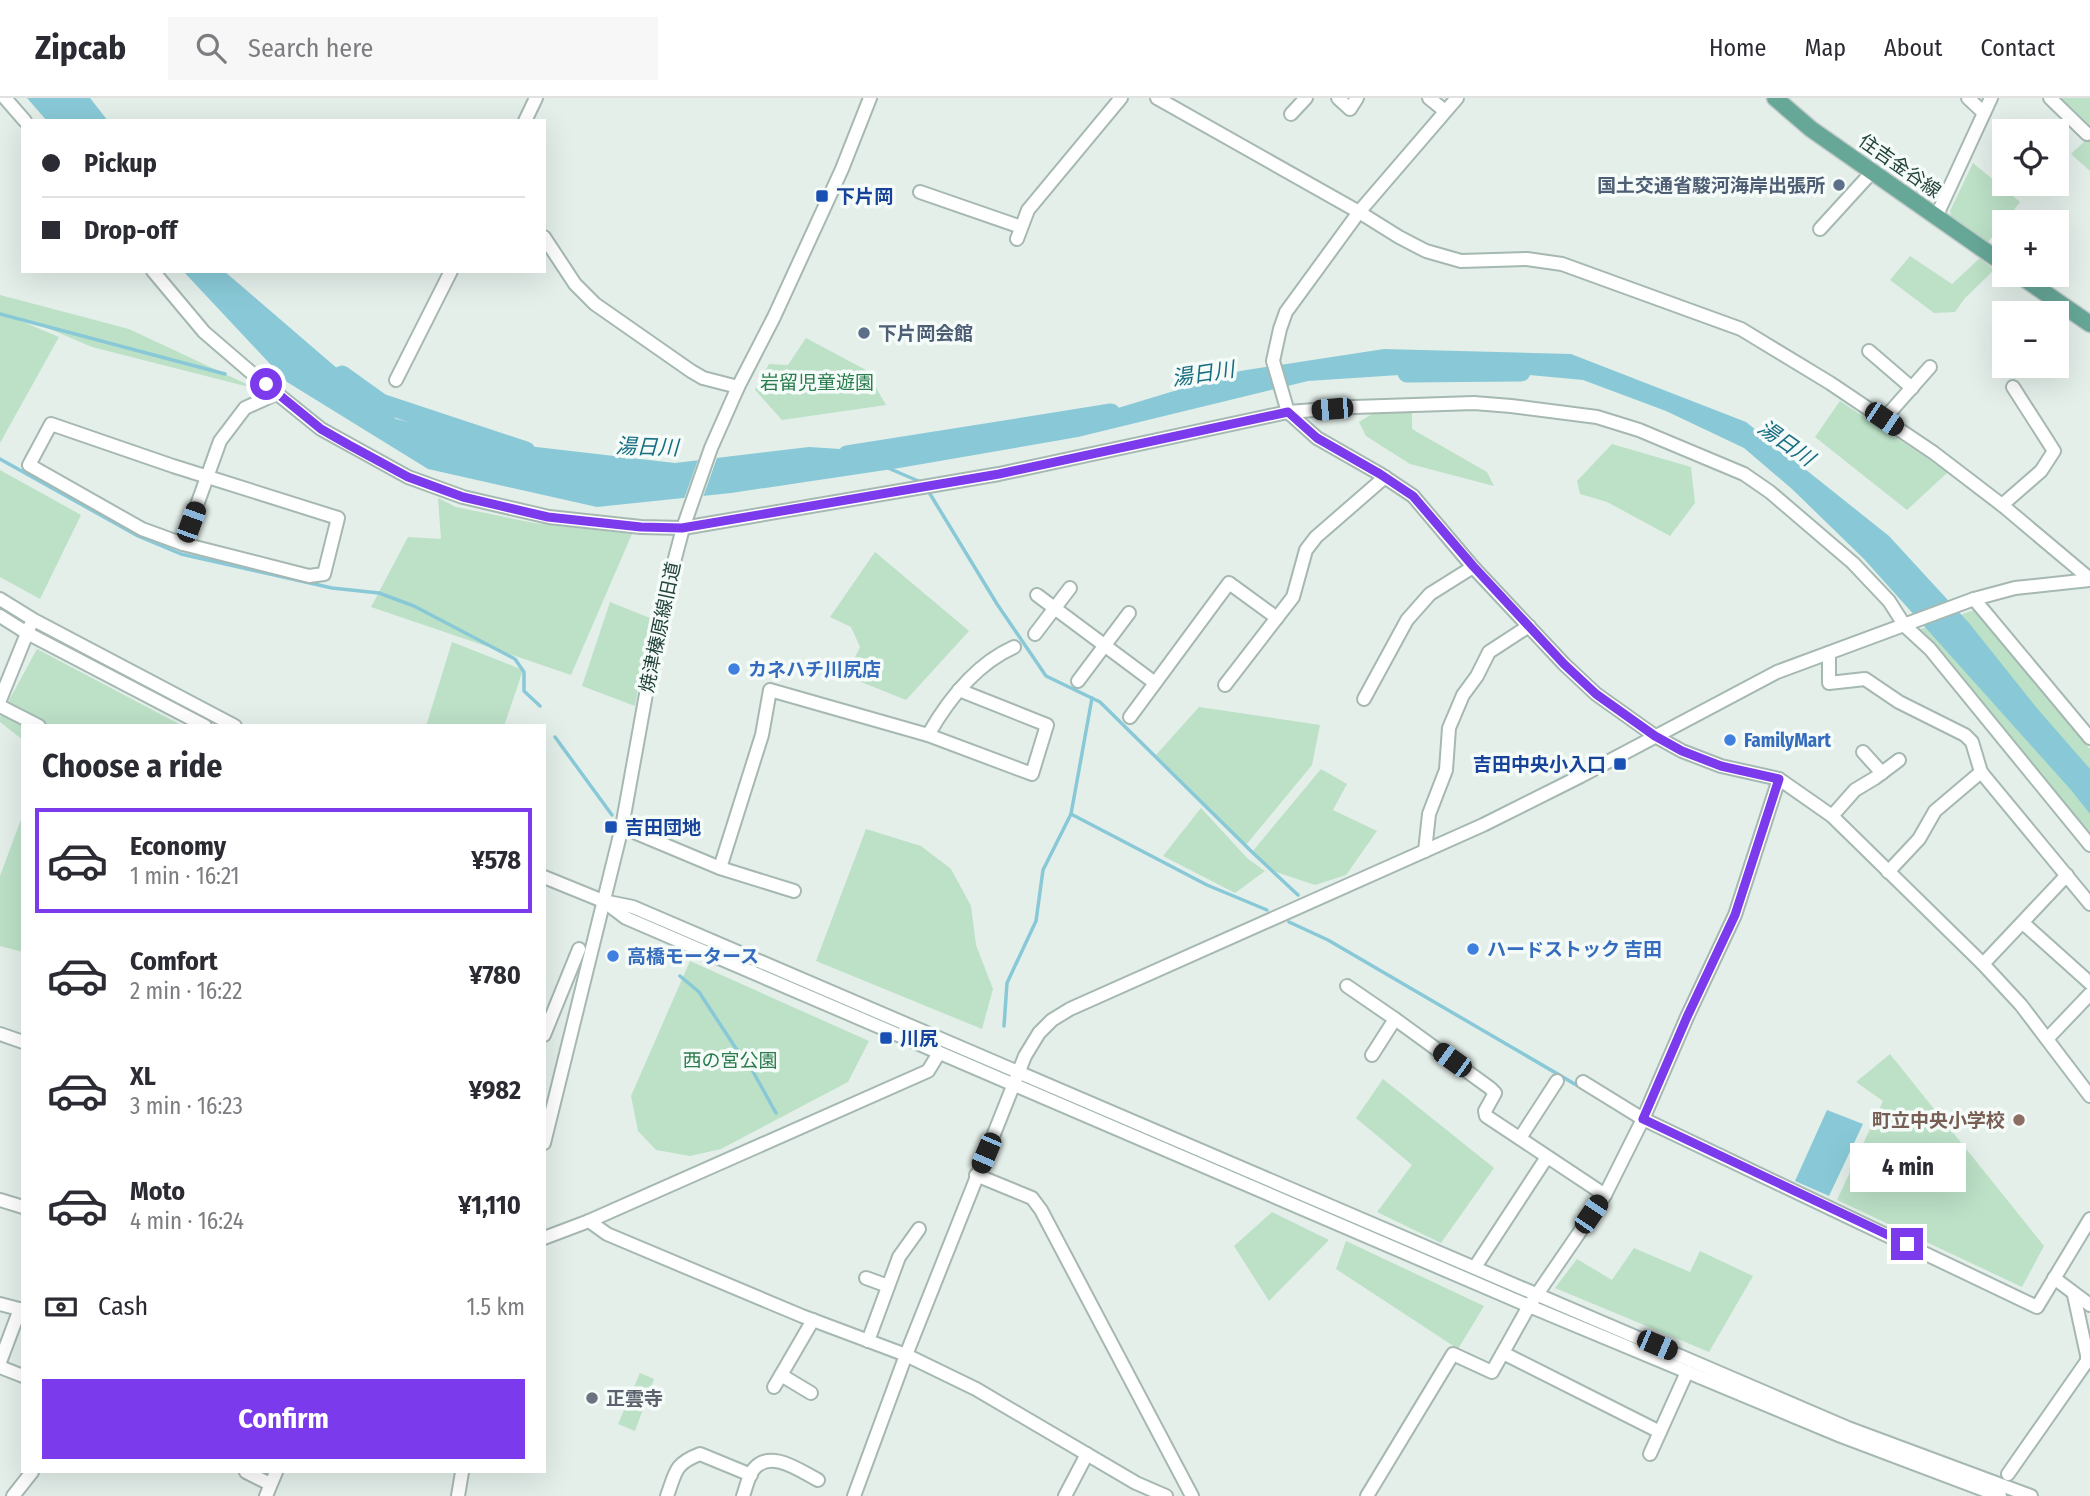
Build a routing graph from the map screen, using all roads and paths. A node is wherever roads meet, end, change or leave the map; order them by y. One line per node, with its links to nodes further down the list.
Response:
1 (5, 98): 18 (street)
2 (536, 98): 19 (street)
3 (870, 98): 35 (street, 焼津榛原線旧道)
4 (1121, 98): 22 (street)
5 (1157, 98): 23 (street)
6 (1306, 98): 17 (street)
7 (1338, 98): 8 (street)
8 (1357, 98)
9 (1429, 98): 15 (street)
10 (1457, 98): 15 (street)
11 (1775, 98): 21 (main road, 住吉金谷線)
12 (1968, 98): 16 (street)
13 (1992, 98): 16 (street)
14 (2050, 98): 20 (street)
15 (1445, 111): 23 (street)
16 (1984, 113): 24 (street)
17 (1292, 114)
18 (23, 119)
19 (526, 119)
20 (2087, 134)
21 (1872, 172): 24 (main road, 住吉金谷線); 25 (street)
22 (920, 192)
23 (1359, 212): 39 (street); 40 (street)
24 (1936, 217): 27 (main road, 住吉金谷線)
25 (1820, 229)
26 (546, 240): 35 (street)
27 (1992, 256)
28 (155, 273): 38 (street)
29 (450, 273): 34 (street)
30 (2036, 287): 31 (main road)
31 (2090, 324)
32 (1869, 351): 37 (street)
33 (1930, 367): 37 (street)
34 (396, 380)
35 (738, 387): 44 (street, 焼津榛原線旧道)
36 (2013, 387): 43 (street)
37 (1912, 388): 40 (street)
38 (278, 393): 41 (street); 44 (street)
39 (1288, 412): 42 (street); 44 (street); 58 (street)
40 (1884, 419): 43 (street)
41 (208, 477): 45 (street); 45 (street); 45 (street)
42 (1385, 477): 46 (street); 55 (street)
43 (2002, 505): 47 (street)
44 (683, 525): 84 (street, 焼津榛原線旧道)
45 (183, 544)
46 (1473, 566): 57 (street); 68 (street)
47 (2090, 579): 51 (street)
48 (1070, 588): 52 (street)
49 (1037, 595): 52 (street)
50 (0, 599): 56 (street)
51 (1971, 601): 58 (street); 77 (street)
52 (1055, 608): 60 (street); 61 (street)
53 (1129, 613): 61 (street)
54 (0, 616): 59 (street)
55 (1277, 618): 65 (street); 66 (street)
56 (34, 620): 59 (street); 74 (street)
57 (1530, 626): 76 (street); 86 (street)
58 (1905, 626): 63 (street); 85 (street)
59 (27, 633): 69 (street); 73 (street)
60 (1035, 634)
61 (1105, 645): 64 (street); 65 (street)
62 (1014, 647): 67 (street)
63 (1829, 653): 76 (street); 80 (street)
64 (1078, 681)
65 (1155, 682): 71 (street)
66 (1224, 685)
67 (959, 690): 75 (street); 75 (street)
68 (1364, 699)
69 (0, 700)
70 (0, 706): 72 (street)
71 (1130, 717)
72 (35, 724)
73 (201, 724)
74 (231, 724)
75 (928, 735): 87 (street)
76 (1655, 736): 82 (street); 86 (street)
77 (2090, 738)
78 (1863, 752): 81 (street)
79 (1899, 760): 81 (street)
80 (1982, 772): 88 (street); 89 (street)
81 (1882, 773): 83 (street)
82 (1779, 779): 83 (street); 112 (street)
83 (1832, 816): 88 (street)
84 (622, 827): 87 (street); 92 (street, 焼津榛原線旧道)
85 (2090, 845)
86 (1425, 851): 107 (street)
87 (720, 868): 91 (street)
88 (1888, 872): 96 (street)
89 (2067, 875): 93 (street); 94 (street)
90 (546, 879): 92 (street)
91 (794, 891)
92 (603, 901): 105 (street); 107 (street); 113 (street, 焼津榛原線旧道)
93 (2090, 904)
94 (2023, 923): 96 (street); 97 (street)
95 (579, 948): 100 (street)
96 (1983, 964): 103 (street)
97 (2090, 983)
98 (1347, 986): 101 (street)
99 (2090, 994): 103 (street)
100 (548, 1010)
101 (1395, 1019): 106 (street); 114 (street)
102 (0, 1034): 104 (street)
103 (2047, 1039): 111 (street)
104 (21, 1041)
105 (939, 1053): 110 (street); 121 (street)
106 (1372, 1055)
107 (1019, 1072): 110 (street); 124 (street)
108 (1558, 1081): 114 (street)
109 (1583, 1082): 112 (street)
110 (1014, 1085): 116 (street); 132 (street)
111 (2090, 1096)
112 (1643, 1119): 117 (street); 126 (street)
113 (546, 1135)
114 (1520, 1138): 115 (street)
115 (1547, 1157): 117 (street); 124 (street)
116 (976, 1175): 138 (street); 162 (street)
117 (1605, 1195): 128 (street)
118 (0, 1200): 119 (street)
119 (21, 1206)
120 (2090, 1219): 126 (street)
121 (589, 1221): 123 (street); 135 (street)
122 (919, 1229): 127 (street)
123 (546, 1237)
124 (1475, 1267): 128 (street)
125 (866, 1278): 127 (street)
126 (2054, 1278): 129 (street)
127 (888, 1286): 136 (street)
128 (1537, 1294): 132 (street); 165 (street)
129 (2074, 1295): 131 (street); 151 (street)
130 (0, 1304): 133 (street)
131 (2090, 1305)
132 (1529, 1306): 137 (street); 140 (street)
133 (21, 1310)
134 (21, 1312): 139 (street)
135 (813, 1320): 136 (street); 142 (street)
136 (868, 1341): 138 (street)
137 (1503, 1353): 145 (street); 163 (street)
138 (906, 1355): 146 (street); 159 (street)
139 (0, 1364): 141 (street)
140 (1687, 1372): 145 (street); 164 (street)
141 (21, 1375)
142 (781, 1376): 143 (street); 144 (street)
143 (774, 1387)
144 (811, 1393)
145 (1660, 1432): 147 (street)
146 (1087, 1454): 160 (street); 161 (street)
147 (1650, 1454)
148 (31, 1473): 155 (street)
149 (248, 1473): 154 (street)
150 (462, 1473): 156 (street)
151 (2008, 1474)
152 (751, 1475): 153 (street); 157 (street); 158 (street)
153 (818, 1480)
154 (270, 1484)
155 (13, 1496)
156 (458, 1496)
157 (667, 1496)
158 (743, 1496)
159 (854, 1496)
160 (1065, 1496)
161 (1166, 1496)
162 (1192, 1496)
163 (1367, 1496)
164 (2000, 1496)
165 (2031, 1496)

